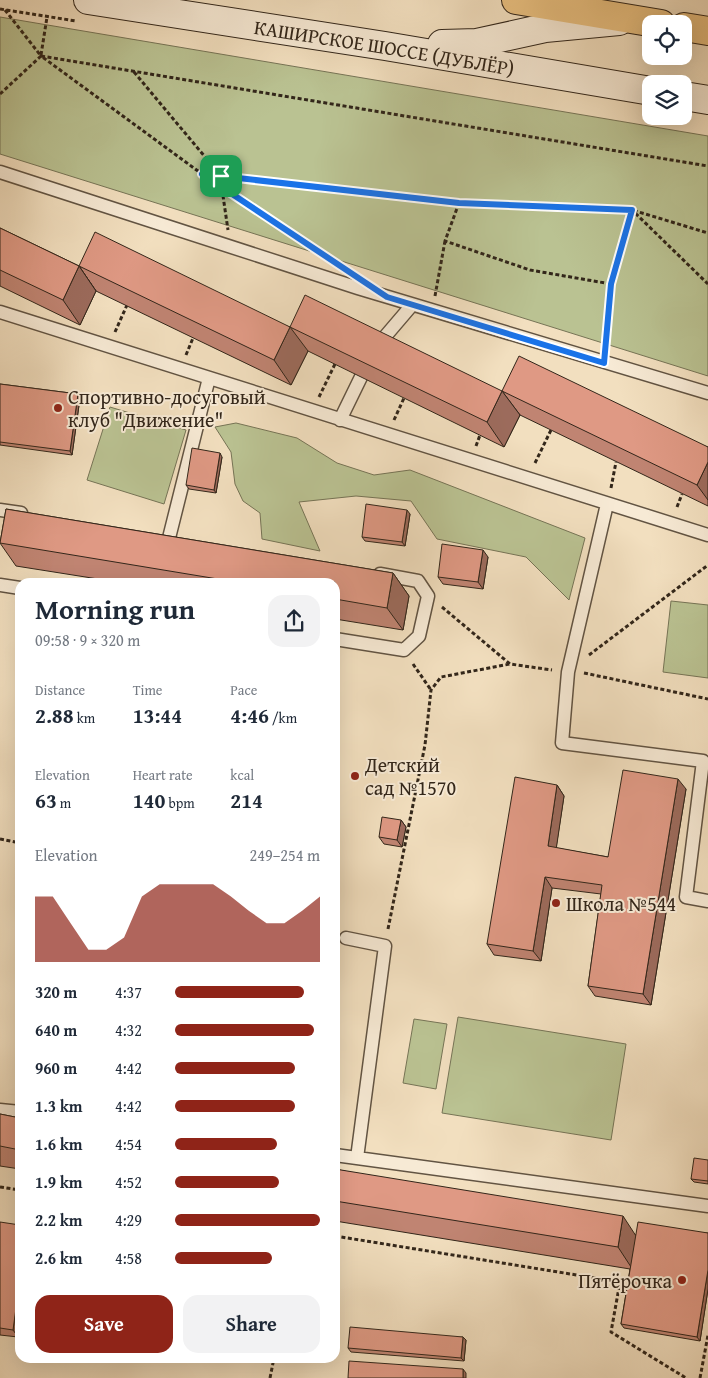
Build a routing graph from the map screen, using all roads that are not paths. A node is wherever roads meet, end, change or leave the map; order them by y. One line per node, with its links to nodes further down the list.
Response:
1 (88, 0): 7 (main road, КАШИРСКОЕ ШОССЕ (ДУБЛЁР))
2 (516, 0): 3 (main road)
3 (642, 21)
4 (642, 22): 7 (main road)
5 (692, 28): 6 (main road)
6 (708, 31)
7 (385, 46): 8 (main road, КАШИРСКОЕ ШОССЕ (ДУБЛЁР))
8 (642, 89)
9 (692, 97): 10 (main road)
10 (708, 100)
11 (0, 172): 12 (lane)
12 (412, 305): 14 (lane); 17 (lane)
13 (0, 312): 16 (lane)
14 (377, 346)
15 (361, 377): 18 (lane)
16 (209, 378): 18 (lane); 23 (lane)
17 (708, 393)
18 (340, 420): 19 (lane)
19 (607, 504): 22 (lane); 28 (lane)
20 (0, 510): 21 (lane)
21 (32, 515)
22 (708, 535)
23 (169, 538)
24 (370, 572): 27 (lane)
25 (0, 585): 26 (lane)
26 (15, 587)
27 (340, 640)
28 (708, 901)
29 (346, 938): 33 (lane)
30 (0, 1110): 31 (lane)
31 (15, 1112)
32 (340, 1156): 33 (lane)
33 (356, 1158): 34 (lane)
34 (708, 1206)

